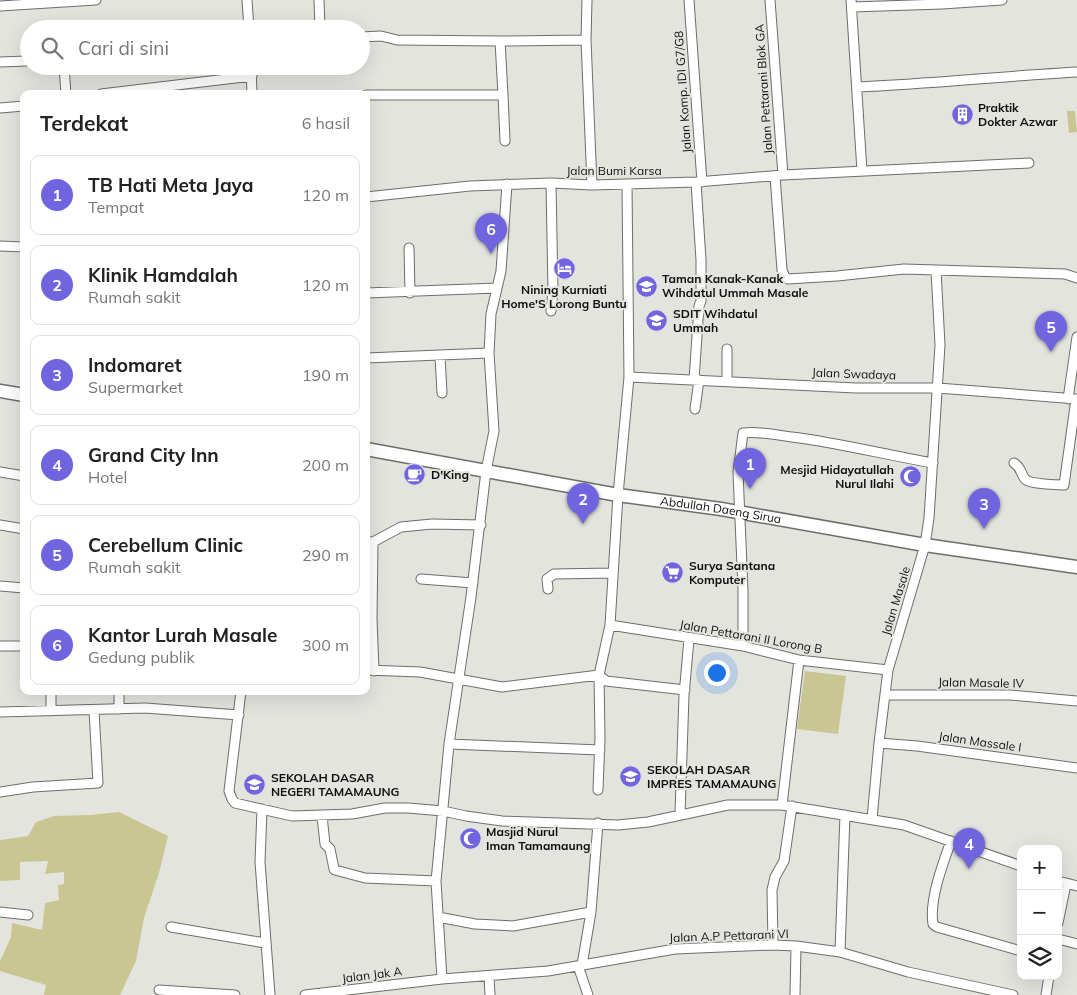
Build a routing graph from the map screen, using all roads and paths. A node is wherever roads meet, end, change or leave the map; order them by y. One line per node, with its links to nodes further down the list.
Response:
1 (96, 0): 9 (street)
2 (247, 0): 10 (street)
3 (319, 0): 11 (street)
4 (587, 0): 13 (street)
5 (689, 0): 33 (street, Jalan Komp. IDI G7/G8)
6 (770, 0): 32 (street, Jalan Pettarani Blok GA)
7 (1002, 0): 8 (street)
8 (851, 3): 21 (street)
9 (0, 6)
10 (248, 20)
11 (320, 20)
12 (370, 37): 14 (street)
13 (586, 40): 14 (street); 37 (street)
14 (500, 41): 26 (street)
15 (20, 61): 16 (street)
16 (0, 62)
17 (1077, 72): 21 (street)
18 (65, 75): 22 (street)
19 (225, 75): 23 (street)
20 (251, 75): 24 (street)
21 (856, 87): 31 (street)
22 (66, 90)
23 (127, 90)
24 (252, 90)
25 (370, 95): 26 (street)
26 (503, 95): 29 (street)
27 (20, 106): 28 (street)
28 (0, 108)
29 (505, 141)
30 (1029, 162): 31 (street, Jalan Bumi Karsa)
31 (862, 171): 32 (street, Jalan Bumi Karsa)
32 (779, 176): 33 (street, Jalan Bumi Karsa); 42 (street, Jalan Pettarani Blok GA)
33 (699, 182): 36 (street, Jalan Bumi Karsa); 54 (street, Jalan Komp. IDI G7/G8)
34 (551, 183): 35 (street, Jalan Bumi Karsa); 37 (street, Jalan Bumi Karsa); 47 (street)
35 (507, 184): 38 (street, Jalan Bumi Karsa); 44 (street)
36 (627, 184): 37 (street, Jalan Bumi Karsa); 53 (street)
37 (592, 185)
38 (370, 197)
39 (0, 246): 40 (street)
40 (20, 248)
41 (409, 248): 45 (street)
42 (936, 270): 43 (street); 56 (street, Jalan Masale)
43 (1077, 278)
44 (497, 288): 45 (street); 50 (street)
45 (410, 292): 46 (street)
46 (370, 293)
47 (550, 310)
48 (1077, 337): 60 (street)
49 (727, 349): 55 (street)
50 (489, 353): 51 (street); 65 (street)
51 (440, 356): 52 (street); 58 (street)
52 (370, 358)
53 (629, 377): 54 (street, Jalan Swadaya); 68 (street)
54 (697, 380): 55 (street, Jalan Swadaya); 61 (street, Jalan Komp. IDI G7/G8)
55 (727, 381): 56 (street, Jalan Swadaya)
56 (938, 388): 60 (street, Jalan Swadaya); 63 (street, Jalan Masale)
57 (0, 391): 59 (main road)
58 (442, 393)
59 (20, 394)
60 (1074, 399): 64 (street)
61 (695, 409)
62 (370, 450): 65 (main road, Abdullah Daeng Sirua)
63 (933, 463): 69 (street); 74 (street, Jalan Masale)
64 (1014, 463)
65 (486, 470): 68 (main road, Abdullah Daeng Sirua); 71 (street)
66 (0, 472): 67 (street)
67 (20, 475)
68 (618, 495): 69 (main road, Abdullah Daeng Sirua); 76 (street)
69 (739, 513): 74 (main road, Abdullah Daeng Sirua); 86 (street)
70 (0, 525): 72 (street)
71 (481, 525): 73 (street); 78 (street)
72 (20, 528)
73 (370, 542): 89 (street)
74 (925, 545): 75 (main road, Abdullah Daeng Sirua); 88 (street, Jalan Masale)
75 (1077, 567)
76 (613, 573): 81 (street); 82 (street)
77 (421, 579): 78 (street)
78 (473, 583): 91 (street)
79 (0, 586): 80 (street)
80 (20, 588)
81 (548, 589)
82 (610, 625): 83 (street, Jalan Pettarani II Lorong B); 90 (street)
83 (689, 639): 86 (street, Jalan Pettarani II Lorong B); 92 (street)
84 (0, 646): 85 (street)
85 (20, 646)
86 (743, 646): 87 (street, Jalan Pettarani II Lorong B)
87 (799, 660): 88 (street, Jalan Pettarani II Lorong B); 109 (street)
88 (888, 670): 96 (street, Jalan Masale)
89 (370, 671): 91 (street)
90 (599, 675): 91 (street); 92 (street); 105 (street)
91 (458, 678): 104 (street)
92 (685, 690): 113 (street)
93 (51, 695): 100 (street)
94 (119, 695): 98 (street)
95 (241, 695): 102 (street)
96 (885, 695): 97 (street, Jalan Masale IV); 103 (street, Jalan Masale)
97 (1077, 701)
98 (119, 709): 99 (street); 102 (street)
99 (94, 710): 100 (street); 108 (street)
100 (51, 711): 101 (street)
101 (0, 712)
102 (239, 715): 111 (street)
103 (878, 743): 106 (street, Jalan Massale I); 116 (street, Jalan Masale)
104 (449, 744): 105 (street); 112 (street)
105 (600, 750): 107 (street)
106 (1077, 768)
107 (598, 790)
108 (0, 792)
109 (782, 804): 110 (street); 113 (street)
110 (792, 806): 114 (street); 131 (street)
111 (262, 809): 115 (street); 129 (street)
112 (444, 810): 115 (street); 117 (street); 120 (street)
113 (680, 814): 117 (street)
114 (845, 815): 116 (street); 134 (street)
115 (322, 816): 120 (street)
116 (872, 819): 118 (street)
117 (598, 823): 124 (street)
118 (951, 841): 119 (street); 133 (street)
119 (1017, 865)
120 (436, 881): 126 (street)
121 (1062, 882): 122 (street)
122 (1077, 886)
123 (0, 912): 125 (street)
124 (591, 912): 126 (street); 135 (street)
125 (28, 916)
126 (438, 917): 137 (street)
127 (171, 927): 129 (street)
128 (1062, 940): 130 (street)
129 (265, 943): 141 (street)
130 (1077, 944)
131 (773, 945): 132 (street, Jalan A.P Pettarani VI); 135 (street, Jalan A.P Pettarani VI)
132 (796, 946): 134 (street, Jalan A.P Pettarani VI); 145 (street)
133 (1017, 950)
134 (840, 952): 146 (street, Jalan A.P Pettarani VI)
135 (580, 965): 136 (street, Jalan A.P Pettarani VI); 144 (street)
136 (489, 977): 137 (street, Jalan A.P Pettarani VI); 143 (street)
137 (442, 979): 142 (street, Jalan Jak A)
138 (1048, 980): 147 (street)
139 (159, 990): 140 (street)
140 (235, 995)
141 (270, 995)
142 (305, 995)
143 (490, 995)
144 (588, 995)
145 (795, 995)
146 (1013, 995)
147 (1046, 995)

